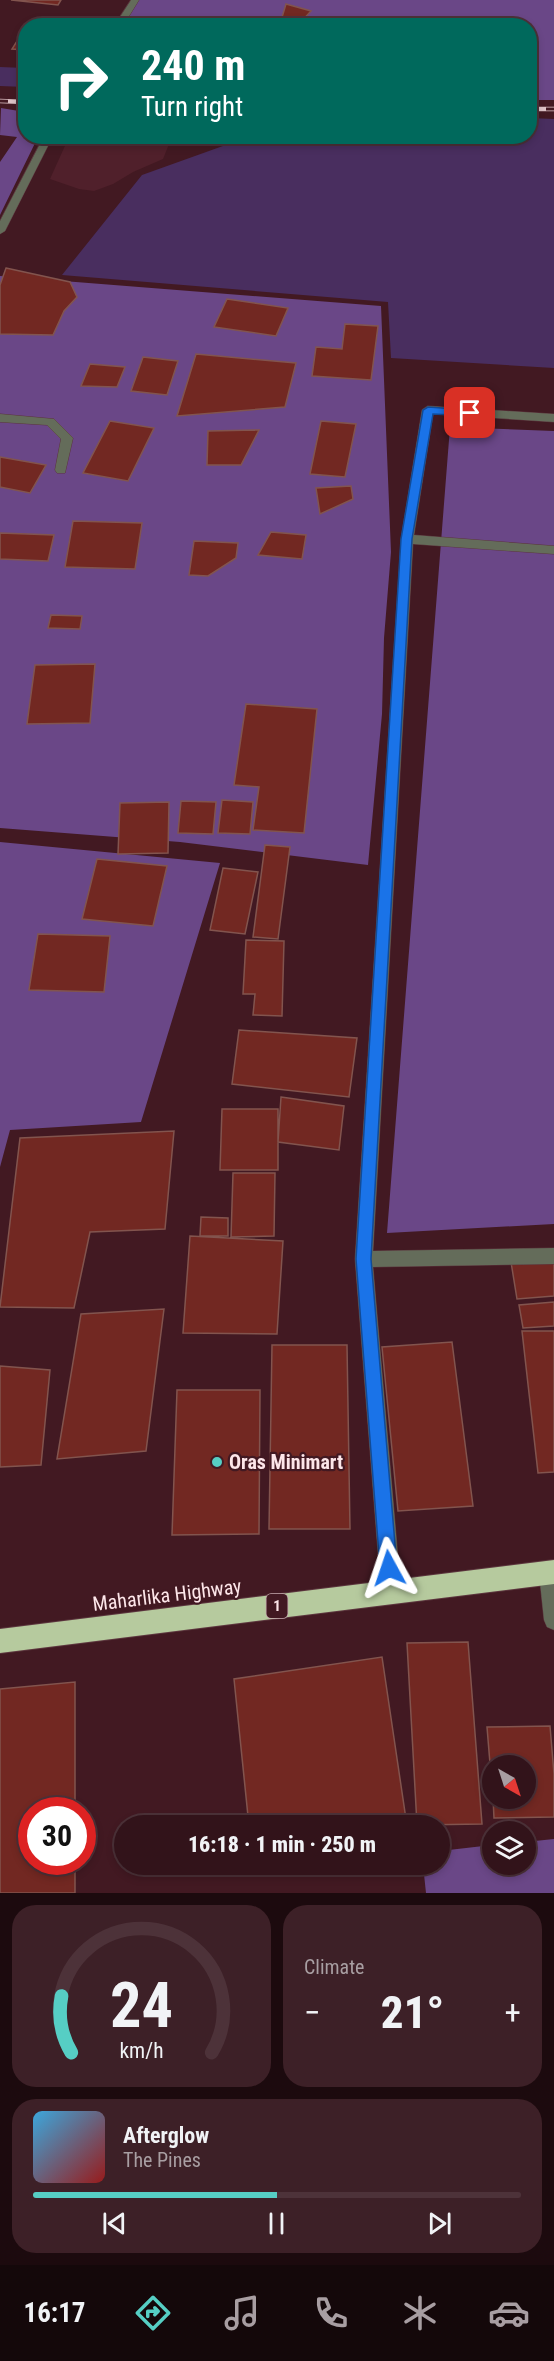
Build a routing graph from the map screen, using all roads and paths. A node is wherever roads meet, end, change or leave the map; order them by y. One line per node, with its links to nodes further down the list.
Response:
1 (135, 0): 2 (street)
2 (123, 18)
3 (45, 144): 4 (street)
4 (0, 231)
5 (0, 418): 7 (street)
6 (554, 418): 8 (street)
7 (61, 470)
8 (407, 539): 9 (street); 11 (street)
9 (554, 550)
10 (554, 1256): 11 (street)
11 (364, 1259): 13 (street)
12 (552, 1572): 13 (highway, Maharlika Highway / 1); 14 (street)
13 (391, 1592): 15 (highway, Maharlika Highway / 1)
14 (554, 1620)
15 (0, 1641)

